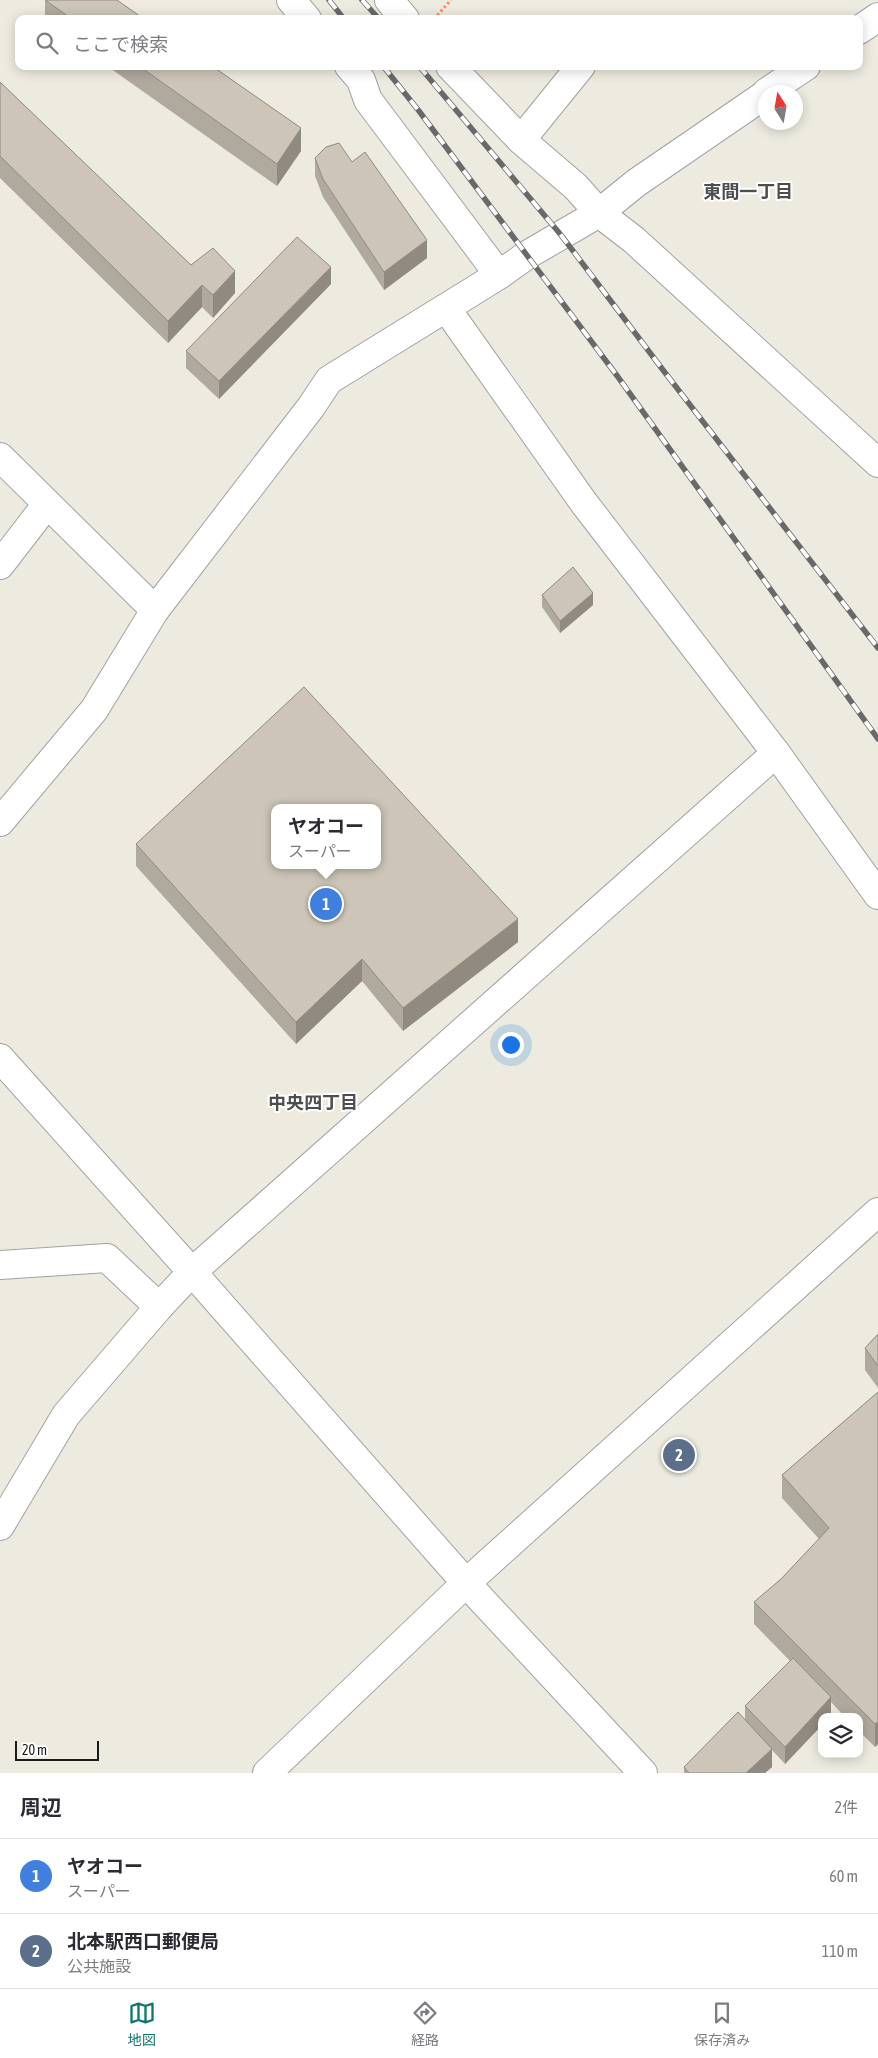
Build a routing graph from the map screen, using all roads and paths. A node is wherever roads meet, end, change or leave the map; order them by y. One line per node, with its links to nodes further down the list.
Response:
1 (291, 0): 4 (street)
2 (389, 0): 5 (street)
3 (451, 0): 6 (path)
4 (304, 15)
5 (402, 15)
6 (438, 15)
7 (878, 17): 8 (street)
8 (863, 27)
9 (352, 70): 17 (street)
10 (454, 70): 15 (street)
11 (578, 70): 15 (street)
12 (800, 70): 13 (street)
13 (778, 85)
14 (758, 99): 16 (street)
15 (522, 140): 16 (street)
16 (599, 213): 17 (street); 20 (street)
17 (499, 275): 18 (street)
18 (446, 308): 23 (street); 24 (street)
19 (0, 457): 21 (street)
20 (878, 463)
21 (47, 504): 22 (street); 23 (street)
22 (0, 564)
23 (155, 610): 25 (street)
24 (776, 753): 26 (street); 30 (street)
25 (0, 822)
26 (878, 895)
27 (0, 1058): 30 (street)
28 (878, 1212): 33 (street)
29 (0, 1265): 31 (street)
30 (192, 1272): 31 (street); 33 (street)
31 (159, 1307): 32 (street)
32 (0, 1526)
33 (466, 1583): 34 (street); 35 (street)
34 (267, 1773)
35 (642, 1773)

